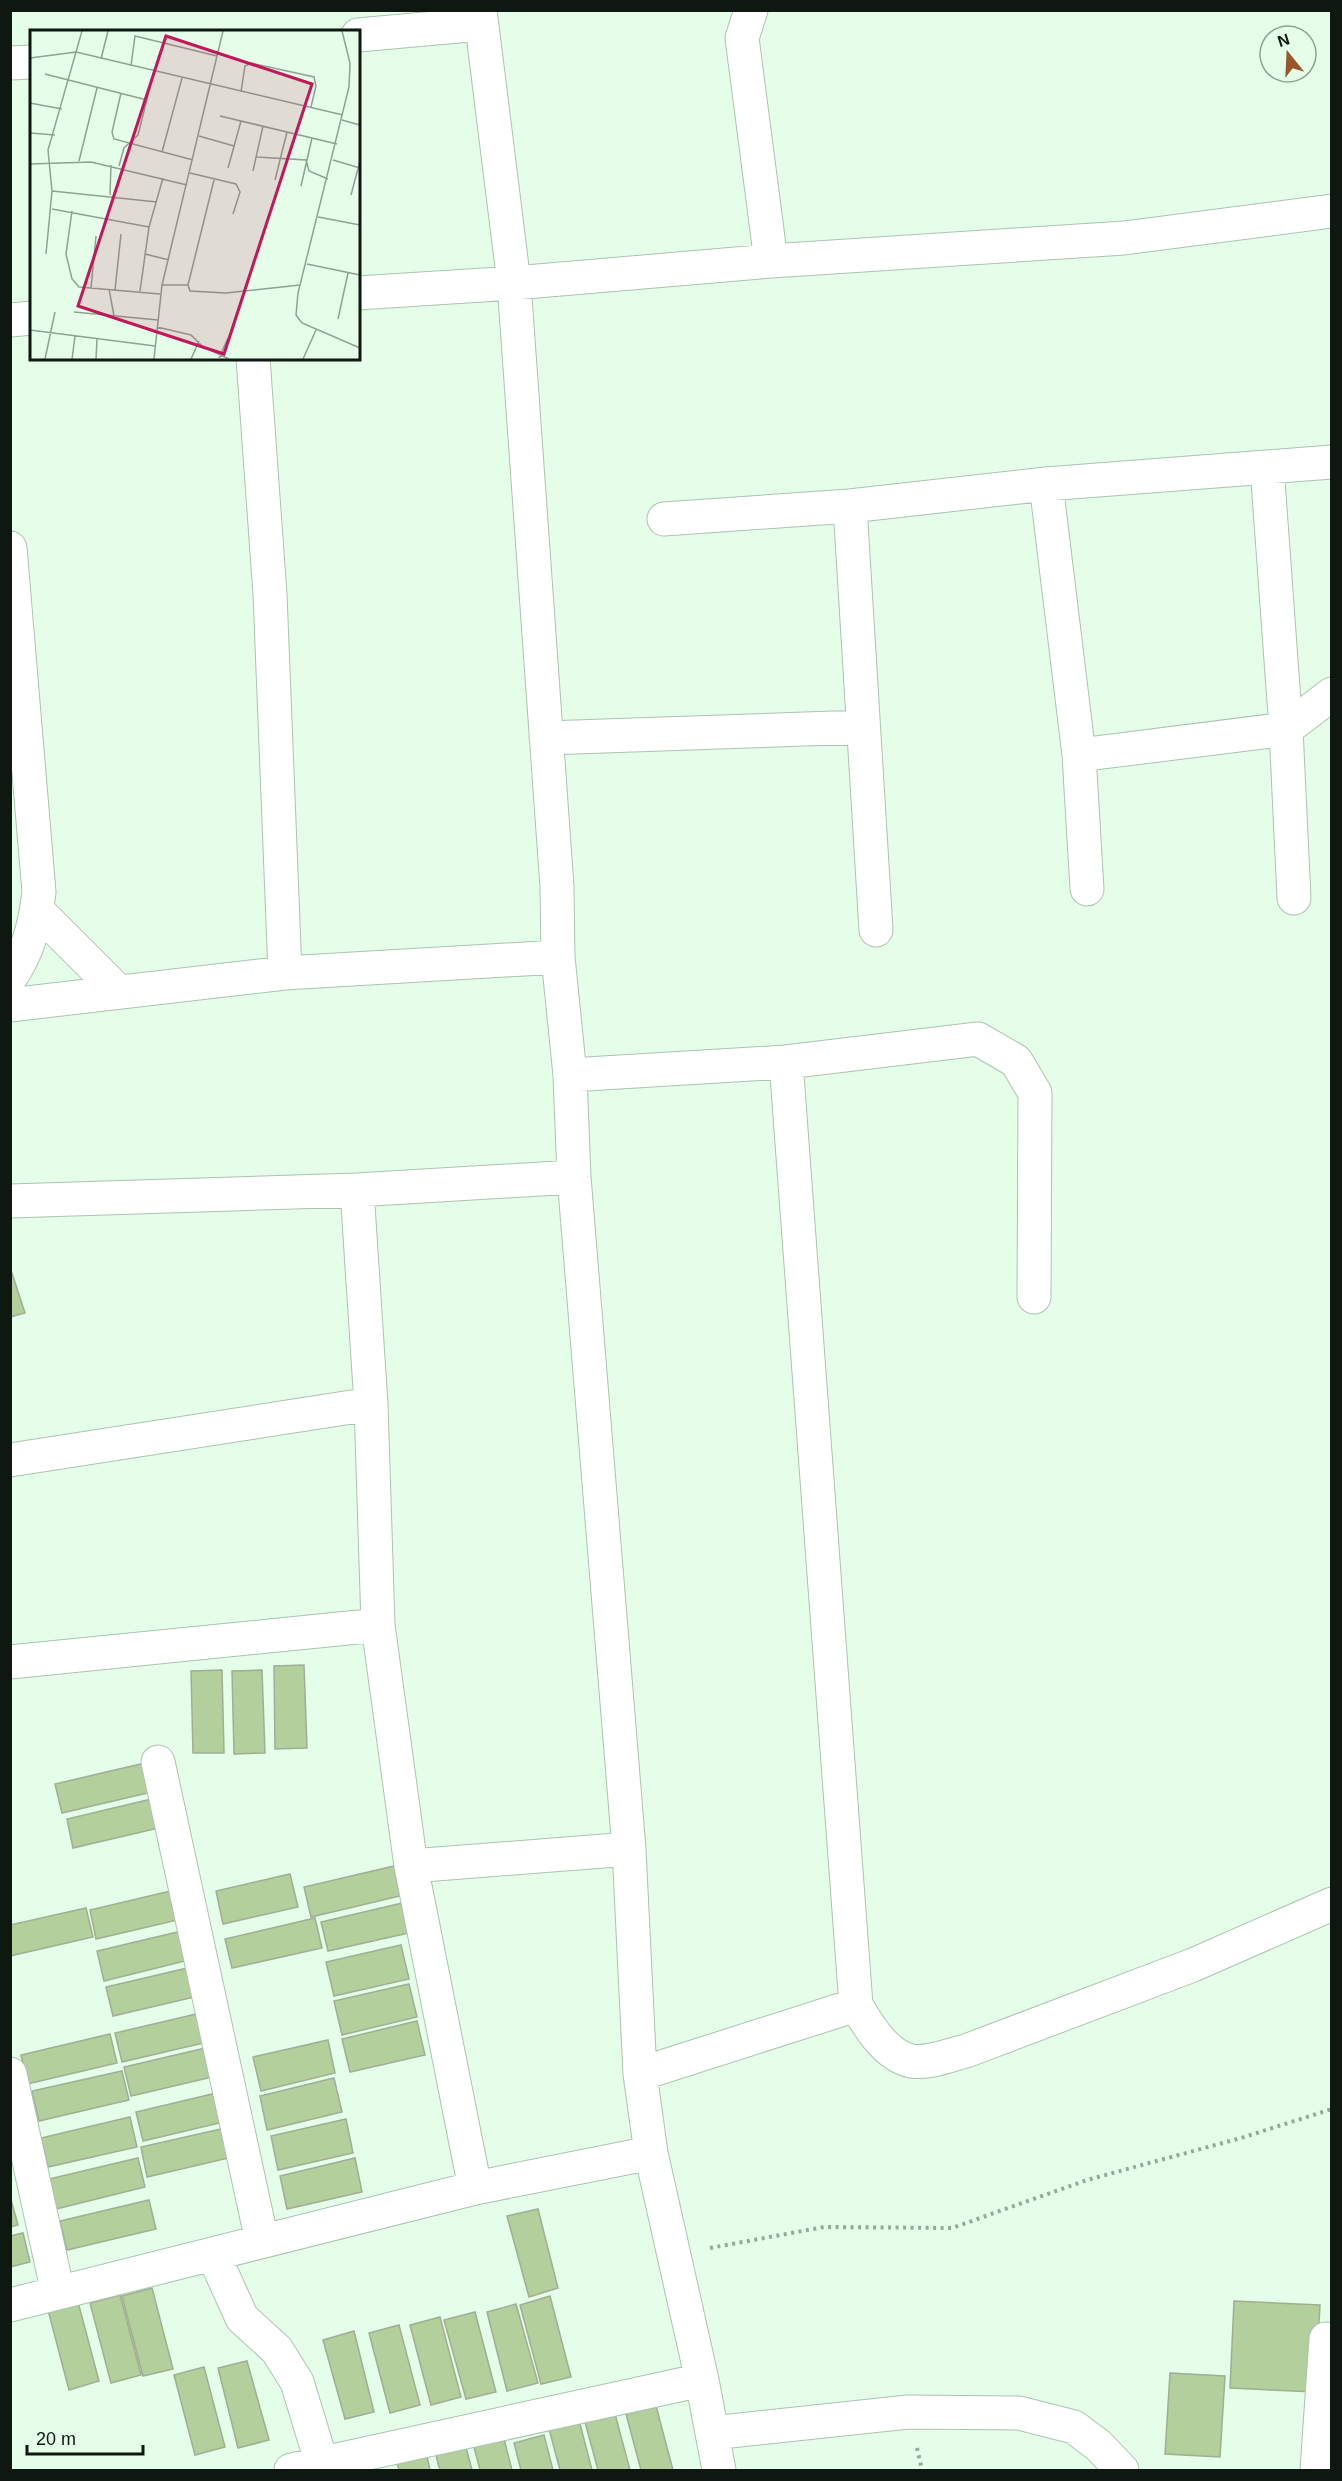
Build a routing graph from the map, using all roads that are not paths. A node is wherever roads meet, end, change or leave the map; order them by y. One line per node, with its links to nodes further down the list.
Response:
1 (751, 10): 7 (street)
2 (480, 17): 3 (street); 8 (street)
3 (360, 35)
4 (30, 62): 5 (street)
5 (10, 63)
6 (1332, 211): 7 (street)
7 (771, 261): 8 (street)
8 (514, 283): 9 (street); 23 (street)
9 (360, 293)
10 (30, 318): 11 (street)
11 (10, 320)
12 (253, 360): 30 (street)
13 (1332, 462): 14 (street)
14 (1267, 467): 15 (street); 22 (street)
15 (1046, 484): 16 (street); 24 (street)
16 (850, 506): 17 (street); 21 (street)
17 (664, 519)
18 (10, 548): 19 (street)
19 (12, 580): 27 (street)
20 (1332, 694): 22 (street)
21 (862, 727): 23 (street); 28 (street)
22 (1286, 729): 24 (street); 26 (street)
23 (546, 738): 29 (street)
24 (1079, 755): 25 (street)
25 (1087, 889)
26 (1294, 898)
27 (37, 910): 31 (street); 32 (street)
28 (876, 930)
29 (558, 957): 30 (street); 35 (street)
30 (285, 973): 32 (street)
31 (10, 978)
32 (119, 992): 33 (street)
33 (10, 1005)
34 (786, 1062): 35 (street); 39 (street); 48 (street)
35 (570, 1075): 36 (street)
36 (574, 1177): 37 (street); 45 (street)
37 (357, 1190): 38 (street); 40 (street)
38 (10, 1201)
39 (1034, 1297)
40 (371, 1404): 41 (street); 42 (street)
41 (10, 1461)
42 (378, 1625): 43 (street); 46 (street)
43 (10, 1662)
44 (158, 1762): 53 (street)
45 (629, 1849): 46 (street); 50 (street)
46 (411, 1866): 52 (street)
47 (1332, 1904): 48 (street)
48 (856, 2005): 50 (street)
49 (10, 2074): 55 (street)
50 (640, 2074): 51 (street)
51 (651, 2152): 52 (street); 58 (street)
52 (475, 2188): 53 (street)
53 (262, 2241): 54 (street)
54 (213, 2254): 55 (street); 61 (street)
55 (58, 2294): 56 (street)
56 (10, 2305)
57 (1326, 2339): 65 (street)
58 (702, 2380): 59 (street); 61 (street)
59 (712, 2433): 60 (street); 63 (street)
60 (1096, 2458): 64 (street)
61 (322, 2464): 62 (street)
62 (291, 2470)
63 (719, 2470)
64 (1122, 2470)
65 (1317, 2470)

